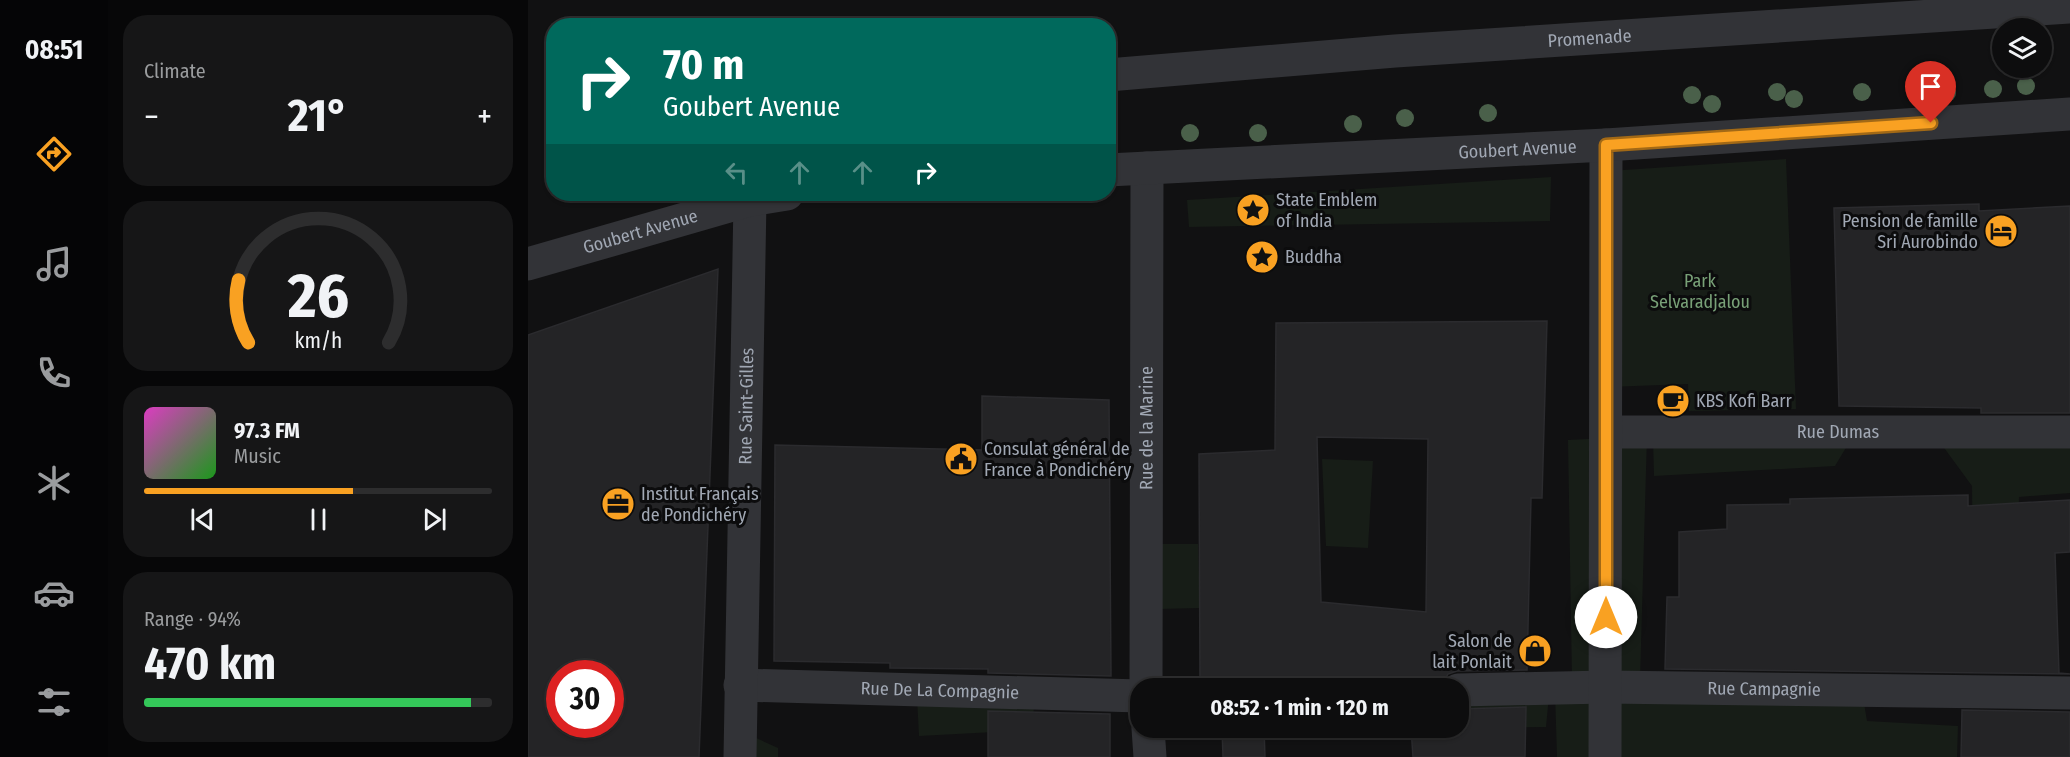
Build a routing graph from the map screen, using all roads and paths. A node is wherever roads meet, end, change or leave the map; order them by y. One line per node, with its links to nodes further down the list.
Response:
1 (2070, 7): 2 (street, Promenade)
2 (1116, 74)
3 (2070, 114): 4 (street, Goubert Avenue)
4 (1606, 145): 5 (street, Goubert Avenue); 10 (street)
5 (1147, 168): 6 (street, Goubert Avenue); 12 (street, Rue de la Marine)
6 (1116, 170)
7 (747, 201): 9 (street, Goubert Avenue)
8 (750, 201): 13 (street, Rue Saint-Gilles)
9 (528, 264)
10 (1607, 432): 11 (street, Rue Dumas); 14 (street)
11 (2070, 432)
12 (1146, 678)
13 (740, 685): 17 (street, Rue De La Compagnie); 19 (street, Rue Saint-Gilles)
14 (1606, 687): 15 (street, Rue Campagnie); 16 (street, Rue Campagnie); 21 (street)
15 (1469, 690)
16 (2070, 693)
17 (1130, 696)
18 (1149, 738): 20 (street)
19 (740, 757)
20 (1150, 757)
21 (1605, 757)

